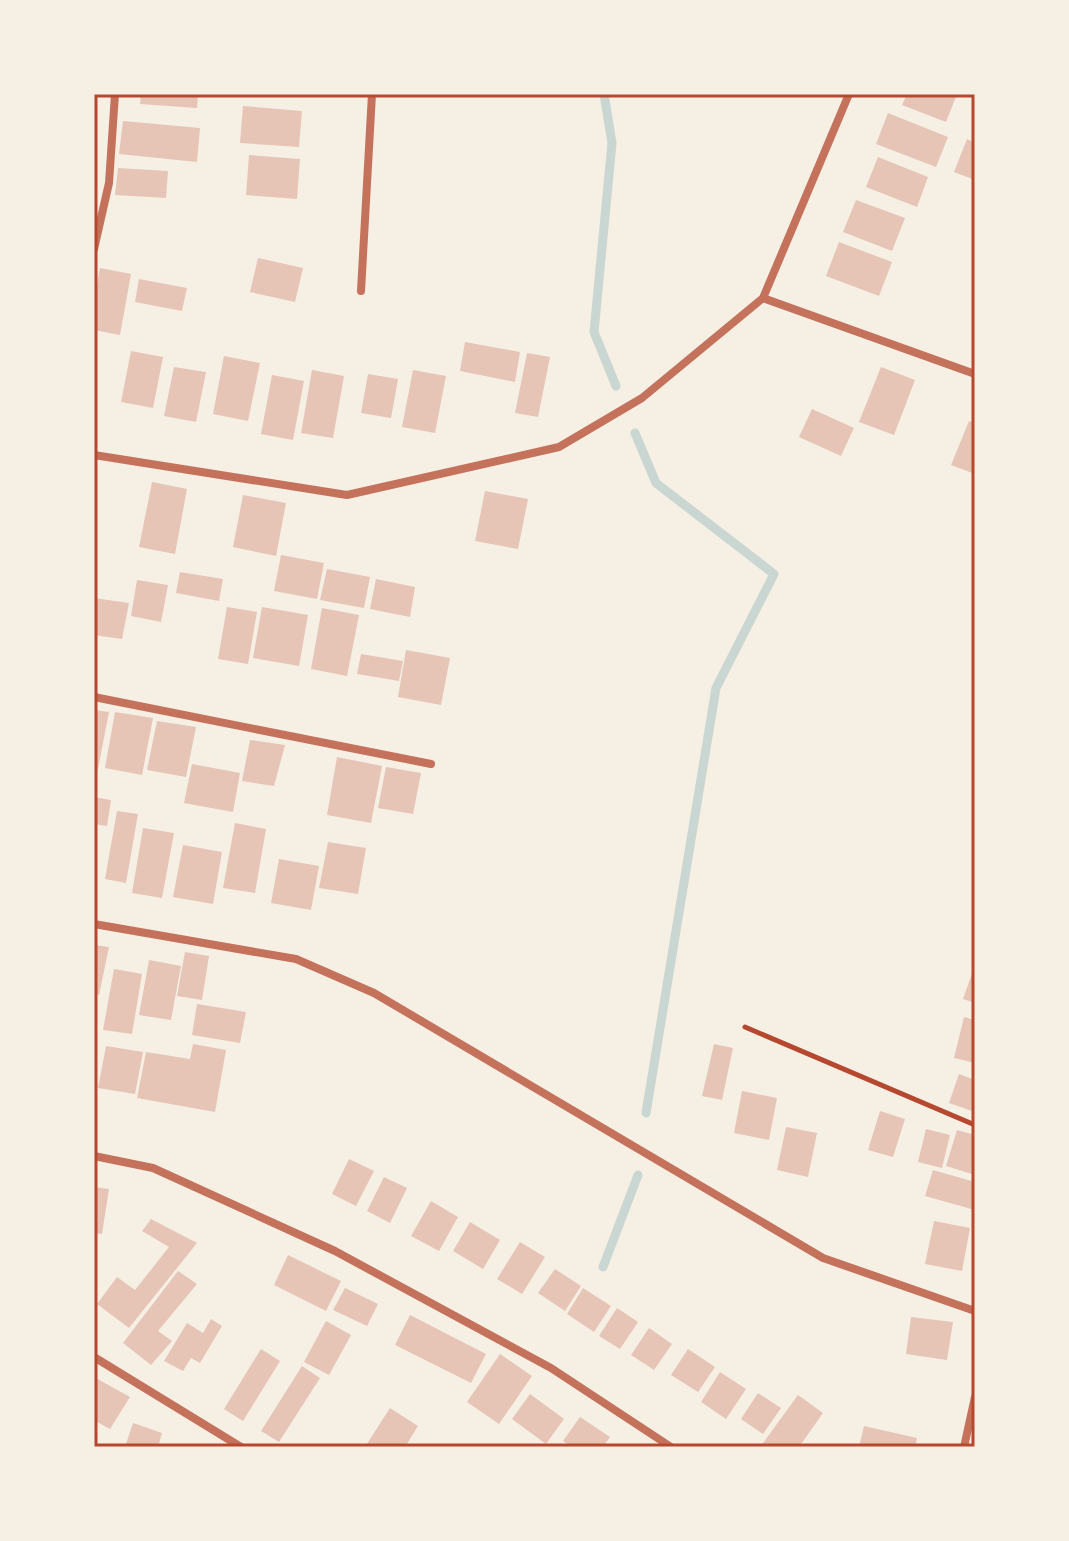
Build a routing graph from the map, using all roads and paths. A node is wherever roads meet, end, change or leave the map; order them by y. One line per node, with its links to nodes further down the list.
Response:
1 (115, 94): 4 (street)
2 (372, 94): 5 (street)
3 (849, 94): 6 (street)
4 (94, 249)
5 (361, 291)
6 (763, 298): 7 (street); 8 (street)
7 (975, 374)
8 (94, 455)
9 (94, 697): 10 (street)
10 (431, 764)
11 (94, 924): 15 (street)
12 (745, 1027): 13 (path)
13 (975, 1125)
14 (94, 1156): 19 (street)
15 (975, 1311)
16 (94, 1357): 18 (street)
17 (975, 1397): 20 (street)
18 (241, 1447)
19 (671, 1447)
20 (964, 1447)

